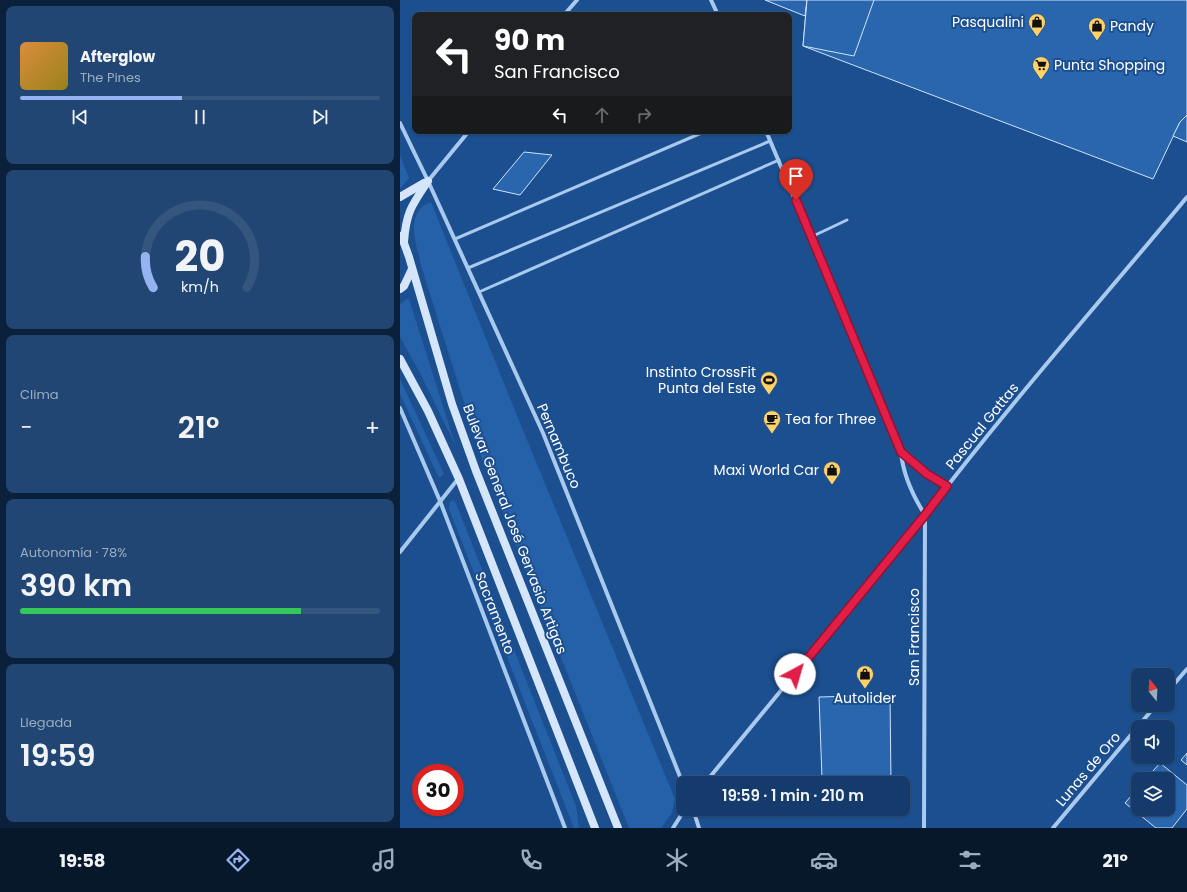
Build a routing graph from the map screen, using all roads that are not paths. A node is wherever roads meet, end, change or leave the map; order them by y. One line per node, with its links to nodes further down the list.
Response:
1 (577, 0): 3 (street)
2 (712, 0): 4 (street)
3 (567, 12)
4 (717, 12)
5 (400, 123): 11 (street, Pernambuco)
6 (467, 134): 11 (street)
7 (699, 134): 17 (lane)
8 (767, 134): 9 (street)
9 (770, 140): 10 (street); 18 (lane)
10 (779, 160): 15 (street); 21 (lane)
11 (428, 181): 12 (main road); 16 (main road); 17 (street, Pernambuco)
12 (400, 197)
13 (1187, 197): 26 (street, Pascual Gattas)
14 (847, 220): 15 (lane)
15 (811, 236): 24 (street)
16 (402, 239): 19 (main road, Bulevar General José Gervasio Artigas)
17 (455, 239): 18 (street, Pernambuco)
18 (468, 268): 21 (street, Pernambuco)
19 (412, 269): 20 (main road); 39 (main road, Bulevar General José Gervasio Artigas)
20 (400, 289)
21 (479, 292): 33 (street, Pernambuco)
22 (400, 359): 25 (main road)
23 (400, 408): 27 (street, Sacramento)
24 (901, 452): 26 (street); 28 (street)
25 (459, 479): 27 (street); 38 (main road)
26 (947, 486): 28 (street, Pascual Gattas)
27 (440, 501): 29 (street); 37 (street, Sacramento)
28 (925, 515): 34 (street, Pascual Gattas); 42 (street, San Francisco)
29 (400, 552)
30 (1187, 669): 31 (street)
31 (1175, 683)
32 (1150, 712): 43 (street, Lunas de Oro)
33 (680, 776)
34 (711, 776)
35 (681, 816): 40 (street)
36 (695, 816): 41 (street)
37 (565, 828)
38 (595, 828)
39 (618, 828)
40 (673, 828)
41 (699, 828)
42 (924, 828)
43 (1053, 828)

